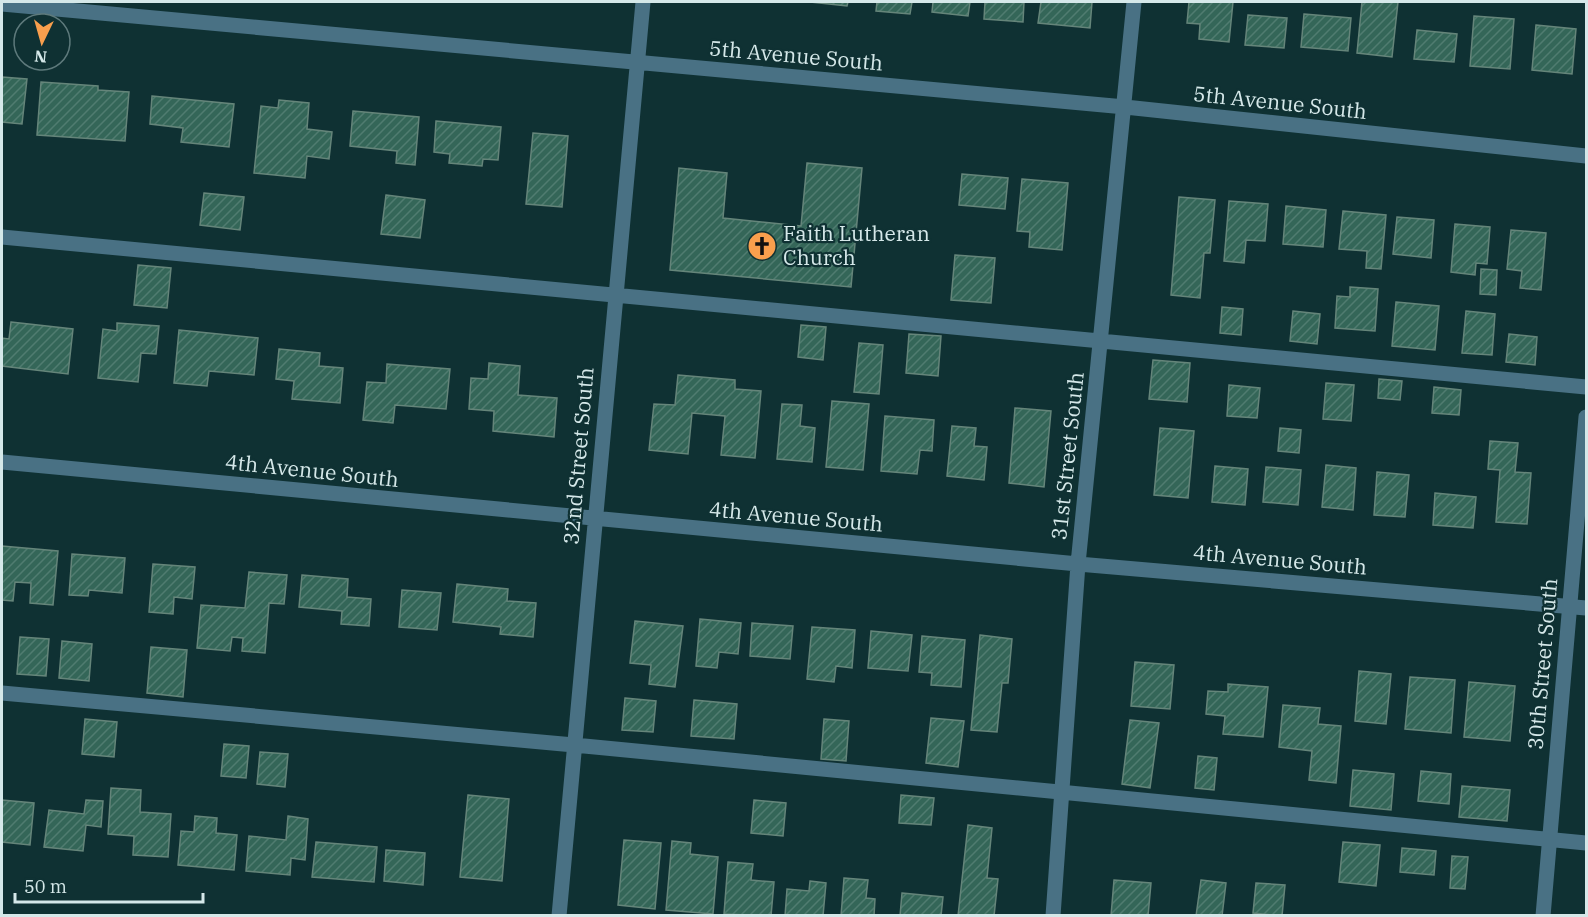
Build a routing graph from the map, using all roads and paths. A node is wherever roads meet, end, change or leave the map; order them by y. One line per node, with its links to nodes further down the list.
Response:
1 (643, 2): 4 (street, 32nd Street South)
2 (1134, 2): 5 (street, 31st Street South)
3 (2, 4): 4 (street, 5th Avenue South)
4 (637, 63): 5 (street, 5th Avenue South); 8 (street, 32nd Street South)
5 (1125, 107): 6 (street, 5th Avenue South); 9 (street, 31st Street South)
6 (1587, 156)
7 (2, 237): 8 (street)
8 (615, 297): 9 (street); 13 (street, 32nd Street South)
9 (1101, 341): 10 (street); 14 (street, 31st Street South)
10 (1587, 387)
11 (1587, 417): 15 (street, 30th Street South)
12 (2, 462): 13 (street, 4th Avenue South)
13 (594, 519): 14 (street, 4th Avenue South); 18 (street, 32nd Street South)
14 (1078, 564): 15 (street, 4th Avenue South); 19 (street, 31st Street South)
15 (1569, 606): 16 (street, 4th Avenue South); 20 (street, 30th Street South)
16 (1587, 608)
17 (2, 693): 18 (street)
18 (574, 744): 19 (street); 22 (street, 32nd Street South)
19 (1062, 792): 20 (street); 23 (street, 31st Street South)
20 (1550, 840): 21 (street); 24 (street, 30th Street South)
21 (1587, 843)
22 (559, 915)
23 (1053, 915)
24 (1543, 915)

